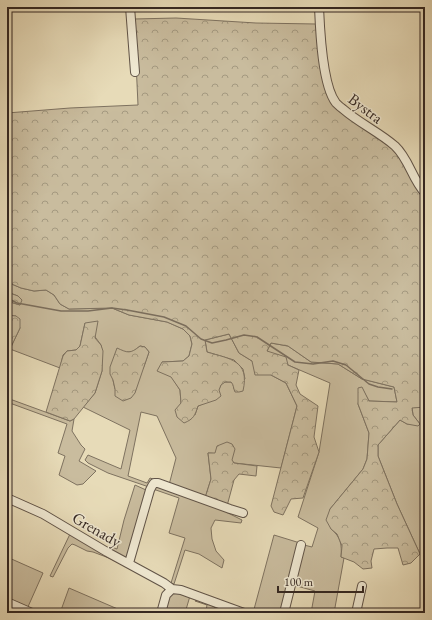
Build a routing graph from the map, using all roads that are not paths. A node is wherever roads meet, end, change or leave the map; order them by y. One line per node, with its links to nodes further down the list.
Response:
1 (130, 7): 3 (street)
2 (319, 7): 4 (street, Bystra)
3 (135, 72)
4 (425, 192)
5 (7, 498): 8 (street, Grenady)
6 (243, 513): 8 (street)
7 (301, 545): 15 (street)
8 (129, 563): 10 (street, Grenady)
9 (362, 586): 16 (street)
10 (172, 589): 13 (street); 14 (street, Grenady)
11 (7, 602): 12 (street)
12 (32, 613)
13 (161, 613)
14 (244, 613)
15 (284, 613)
16 (356, 613)

